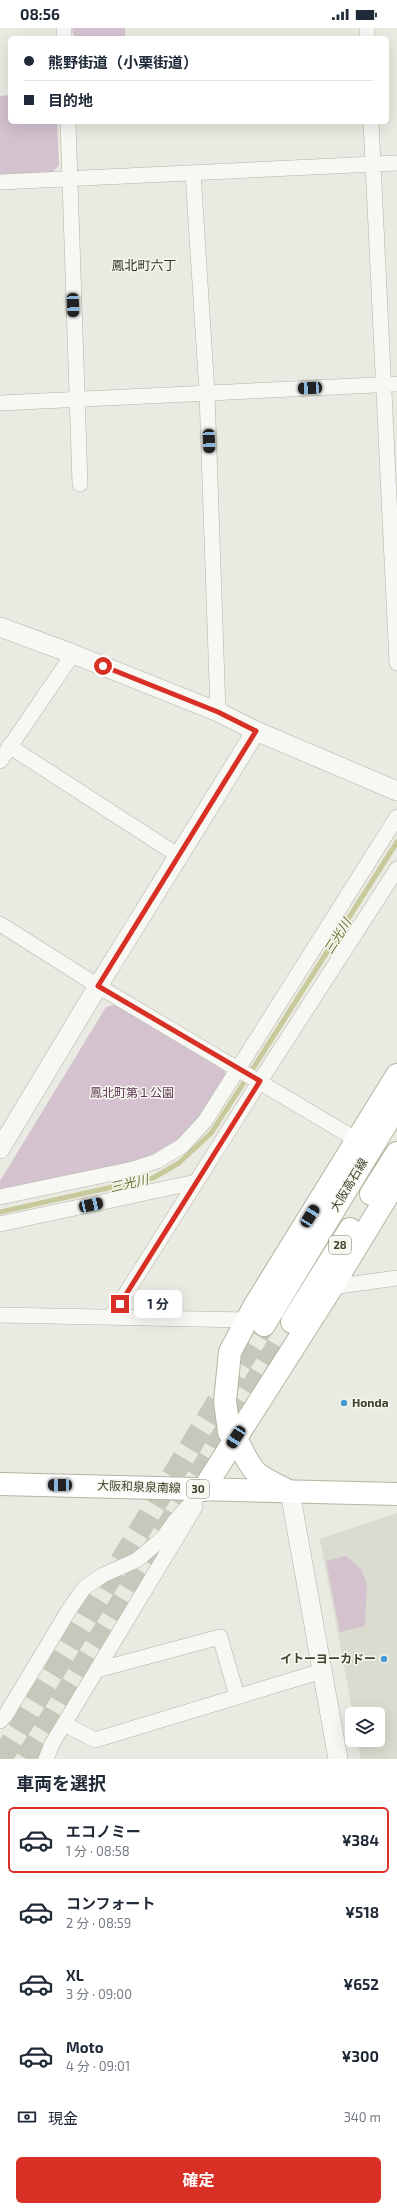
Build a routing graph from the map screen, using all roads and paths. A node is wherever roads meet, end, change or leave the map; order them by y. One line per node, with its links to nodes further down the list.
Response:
1 (68, 124): 6 (street)
2 (371, 124): 4 (street)
3 (397, 163): 4 (street)
4 (373, 164): 5 (street); 8 (street)
5 (193, 173): 6 (street); 9 (street)
6 (70, 179): 7 (street); 10 (street)
7 (0, 182)
8 (390, 384): 9 (street); 15 (street)
9 (207, 393): 10 (street); 16 (street)
10 (76, 400): 11 (street); 12 (street)
11 (0, 403)
12 (80, 484)
13 (0, 627): 14 (street)
14 (73, 654): 16 (street); 18 (street)
15 (397, 663)
16 (218, 712): 17 (street)
17 (256, 731): 20 (street); 22 (street)
18 (9, 746): 19 (street); 22 (street)
19 (0, 761)
20 (397, 791)
21 (397, 817): 26 (street)
22 (179, 856): 25 (street)
23 (397, 869): 28 (street)
24 (0, 924): 25 (street)
25 (98, 986): 26 (street); 31 (street)
26 (240, 1070): 28 (street); 35 (street)
27 (397, 1075): 30 (main road)
28 (258, 1080): 30 (street); 34 (street)
29 (397, 1106): 41 (main road, 大阪高石線 / 28)
30 (357, 1140): 41 (main road)
31 (0, 1149)
32 (397, 1153): 42 (main road, 大阪高石線 / 28)
33 (397, 1180): 38 (main road)
34 (196, 1182): 36 (street); 40 (street)
35 (0, 1197)
36 (0, 1224)
37 (397, 1278): 38 (street)
38 (332, 1287): 43 (main road)
39 (0, 1315): 40 (street)
40 (111, 1317): 41 (street)
41 (256, 1323): 43 (main road)
42 (283, 1336)
43 (236, 1437): 45 (main road); 46 (main road)
44 (0, 1484): 45 (main road, 大阪和泉泉南線 / 30)
45 (203, 1490): 46 (main road, 大阪和泉泉南線 / 30); 48 (street); 51 (street)
46 (290, 1492): 47 (main road, 大阪和泉泉南線 / 30); 49 (street)
47 (397, 1494)
48 (96, 1670): 50 (street); 52 (street)
49 (322, 1671): 50 (street); 54 (street)
50 (237, 1696): 52 (street)
51 (0, 1721)
52 (64, 1724): 53 (street)
53 (46, 1759)
54 (338, 1759)

